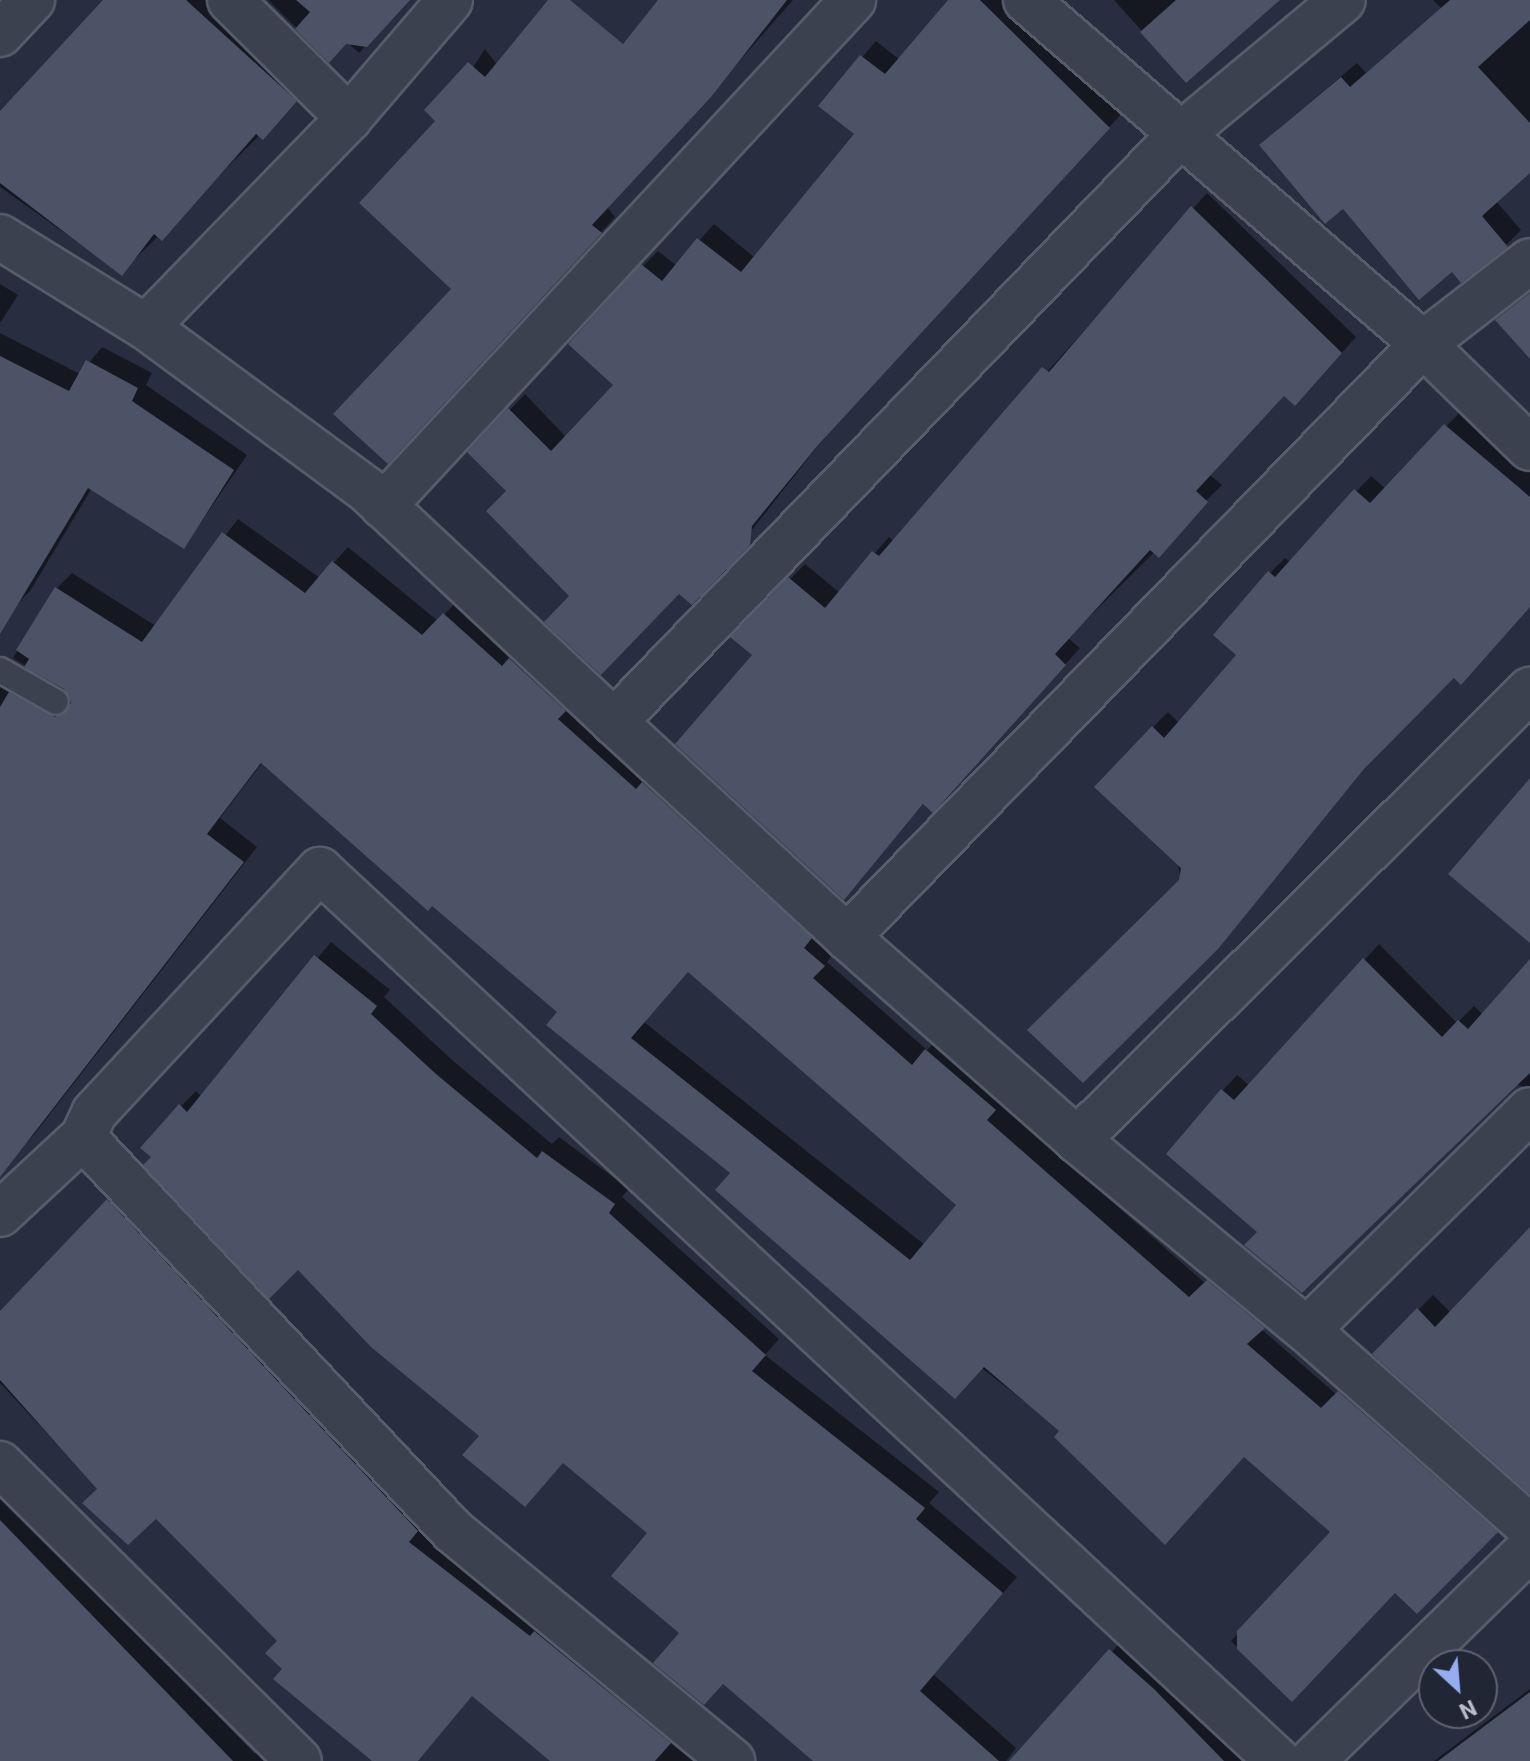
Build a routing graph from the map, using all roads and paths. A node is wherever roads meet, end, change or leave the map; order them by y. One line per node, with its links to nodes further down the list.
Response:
1 (32, 0): 7 (street)
2 (230, 0): 8 (street)
3 (450, 0): 8 (street)
4 (853, 0): 15 (street)
5 (1026, 0): 9 (street)
6 (1343, 0): 9 (street)
7 (0, 34)
8 (349, 118): 12 (street)
9 (1178, 137): 13 (street); 19 (street)
10 (0, 237): 12 (street)
11 (1530, 261): 13 (street)
12 (146, 327): 15 (street)
13 (1423, 344): 14 (street); 20 (street)
14 (1530, 448)
15 (383, 506): 19 (street)
16 (0, 670): 18 (lane)
17 (1530, 690): 23 (street)
18 (56, 702)
19 (614, 722): 20 (street)
20 (847, 937): 23 (street)
21 (1530, 1110): 25 (street)
22 (83, 1137): 24 (street); 30 (street); 31 (street)
23 (1077, 1140): 25 (street)
24 (0, 1214)
25 (1307, 1330): 27 (street)
26 (0, 1464): 29 (street)
27 (1530, 1527)
28 (1530, 1548): 32 (street)
29 (299, 1761)
30 (732, 1761)
31 (1278, 1761)
32 (1312, 1761)

